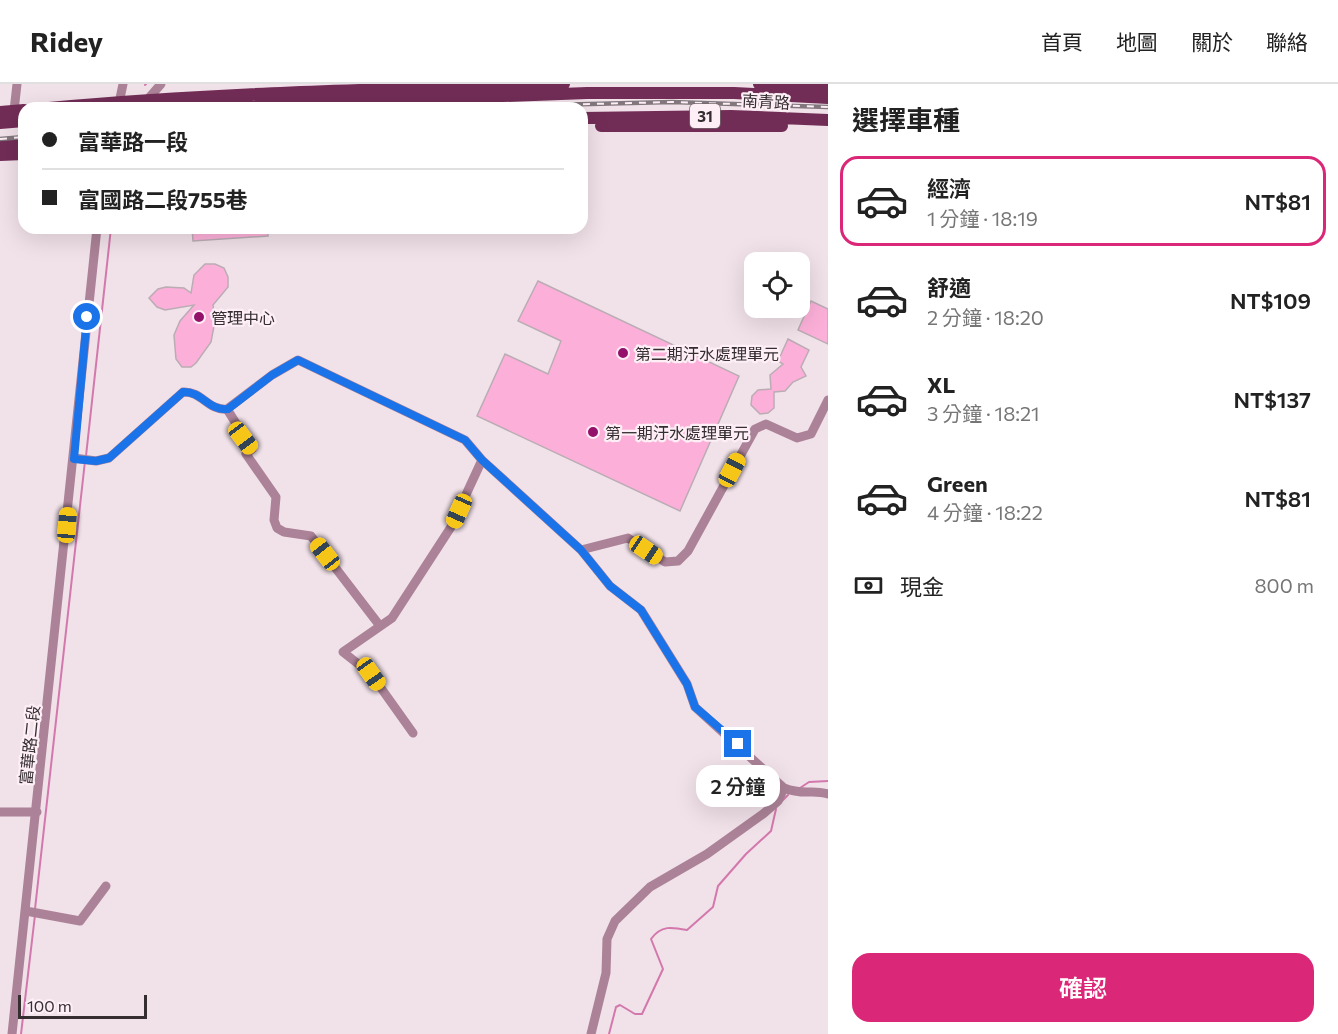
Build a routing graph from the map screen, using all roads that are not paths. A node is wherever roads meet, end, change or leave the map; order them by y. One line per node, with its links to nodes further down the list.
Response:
1 (17, 84): 11 (street)
2 (123, 84): 12 (street)
3 (160, 84): 10 (street)
4 (564, 84): 10 (main road)
5 (622, 84): 8 (main road, 南青路)
6 (759, 84): 7 (main road)
7 (824, 88)
8 (587, 93): 9 (main road, 南青路 / 31); 14 (main road, 南青路 / 31)
9 (828, 98)
10 (148, 99): 13 (main road)
11 (18, 102)
12 (120, 102)
13 (134, 102)
14 (345, 102)
15 (18, 111): 16 (main road)
16 (0, 112)
17 (828, 120): 20 (main road, 南青路 / 31)
18 (18, 122): 19 (main road)
19 (0, 123)
20 (588, 124)
21 (588, 124): 22 (main road, 31)
22 (828, 128)
23 (18, 144): 24 (main road)
24 (0, 146)
25 (18, 154): 26 (main road)
26 (0, 155)
27 (97, 234): 30 (street, 富華路二段)
28 (828, 400): 32 (street)
29 (228, 409): 30 (street); 31 (street); 33 (street)
30 (78, 459): 38 (street, 富華路二段)
31 (482, 460): 32 (street); 33 (street)
32 (581, 550): 35 (street)
33 (380, 626): 34 (street)
34 (413, 733)
35 (783, 788): 36 (street); 42 (street)
36 (828, 794)
37 (0, 812): 38 (street)
38 (37, 812): 40 (street, 富華路二段)
39 (106, 886): 40 (street)
40 (26, 911): 41 (street, 富華路二段)
41 (12, 1034)
42 (591, 1034)

